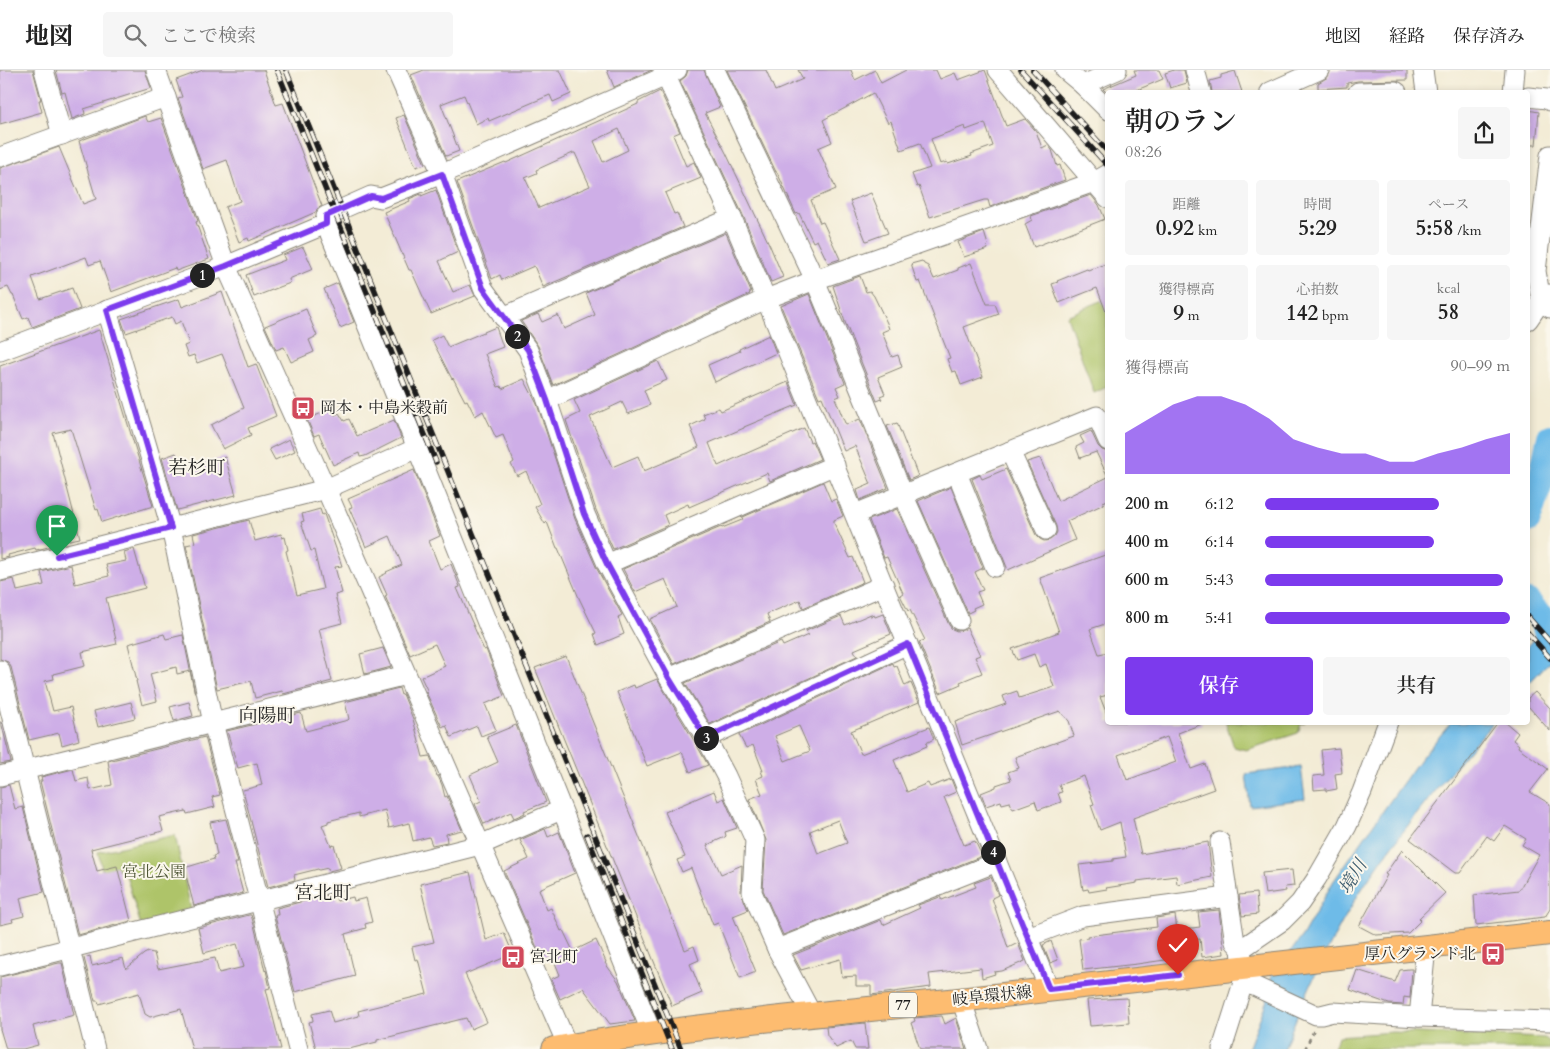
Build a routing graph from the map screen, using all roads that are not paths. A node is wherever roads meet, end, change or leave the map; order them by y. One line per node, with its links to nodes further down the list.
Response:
1 (44, 70): 22 (street)
2 (156, 70): 18 (street)
3 (715, 70): 32 (street)
4 (998, 70): 26 (street)
5 (1065, 70): 13 (street)
6 (1117, 70): 13 (street)
7 (1195, 70): 14 (street)
8 (1318, 70): 15 (street)
9 (1423, 70): 16 (street)
10 (1515, 70): 17 (street)
11 (403, 72): 25 (street)
12 (668, 72): 25 (street); 27 (street)
13 (1083, 84): 21 (street)
14 (1200, 90)
15 (1274, 90)
16 (1426, 90)
17 (1513, 90)
18 (166, 97): 22 (street); 30 (street)
19 (1530, 97): 20 (street)
20 (1550, 101)
21 (1105, 107)
22 (62, 136): 24 (street)
23 (1550, 155): 29 (street)
24 (0, 157)
25 (442, 174): 28 (street); 36 (street)
26 (1101, 178): 32 (street)
27 (732, 218): 33 (street); 36 (street)
28 (326, 224): 30 (street); 41 (street)
29 (1533, 240): 31 (street)
30 (226, 266): 35 (street); 45 (street)
31 (1532, 270): 34 (street)
32 (815, 280): 33 (street); 46 (street)
33 (766, 299): 39 (street); 43 (street)
34 (1547, 301): 37 (street)
35 (107, 310): 38 (street); 48 (street)
36 (503, 317): 39 (street)
37 (1530, 318)
38 (0, 351)
39 (547, 400): 50 (street)
40 (1105, 434): 42 (street)
41 (418, 448): 45 (street); 64 (street)
42 (1010, 451): 44 (street); 49 (street)
43 (835, 464): 47 (street); 50 (street)
44 (957, 473): 46 (street); 51 (street)
45 (326, 489): 48 (street); 57 (street)
46 (903, 494): 47 (street); 54 (street)
47 (855, 514): 53 (street)
48 (171, 528): 52 (street); 59 (street)
49 (1046, 530)
50 (607, 564): 58 (street)
51 (996, 567)
52 (0, 571)
53 (884, 586): 55 (street); 58 (street)
54 (959, 620)
55 (908, 644): 61 (street); 67 (street)
56 (0, 670): 62 (street)
57 (406, 675): 59 (street); 66 (street)
58 (669, 678): 61 (street)
59 (213, 723): 62 (street); 69 (street)
60 (1387, 725): 76 (street)
61 (706, 738): 74 (street)
62 (25, 770): 63 (street); 73 (street)
63 (0, 776)
64 (562, 810): 66 (street); 82 (street)
65 (1220, 842): 68 (street)
66 (480, 845): 69 (street); 83 (street)
67 (997, 862): 71 (street); 74 (street)
68 (1228, 897): 71 (street); 76 (street)
69 (259, 901): 73 (street); 85 (street)
70 (1550, 933): 72 (main road, 岐阜環状線 / 77)
71 (1028, 937): 77 (street)
72 (1426, 947): 76 (main road, 岐阜環状線 / 77); 80 (street)
73 (70, 949): 75 (street); 84 (street)
74 (777, 950): 79 (street)
75 (0, 966)
76 (1247, 971): 77 (main road, 岐阜環状線 / 77); 80 (street); 87 (street)
77 (1049, 989): 78 (main road, 岐阜環状線 / 77)
78 (961, 1000): 79 (main road, 岐阜環状線 / 77); 86 (street)
79 (812, 1015): 82 (main road, 岐阜環状線 / 77)
80 (1419, 1017): 81 (street)
81 (1550, 1021)
82 (652, 1034): 83 (main road, 岐阜環状線 / 77)
83 (564, 1048)
84 (95, 1049)
85 (298, 1049)
86 (978, 1049)
87 (1222, 1049)

